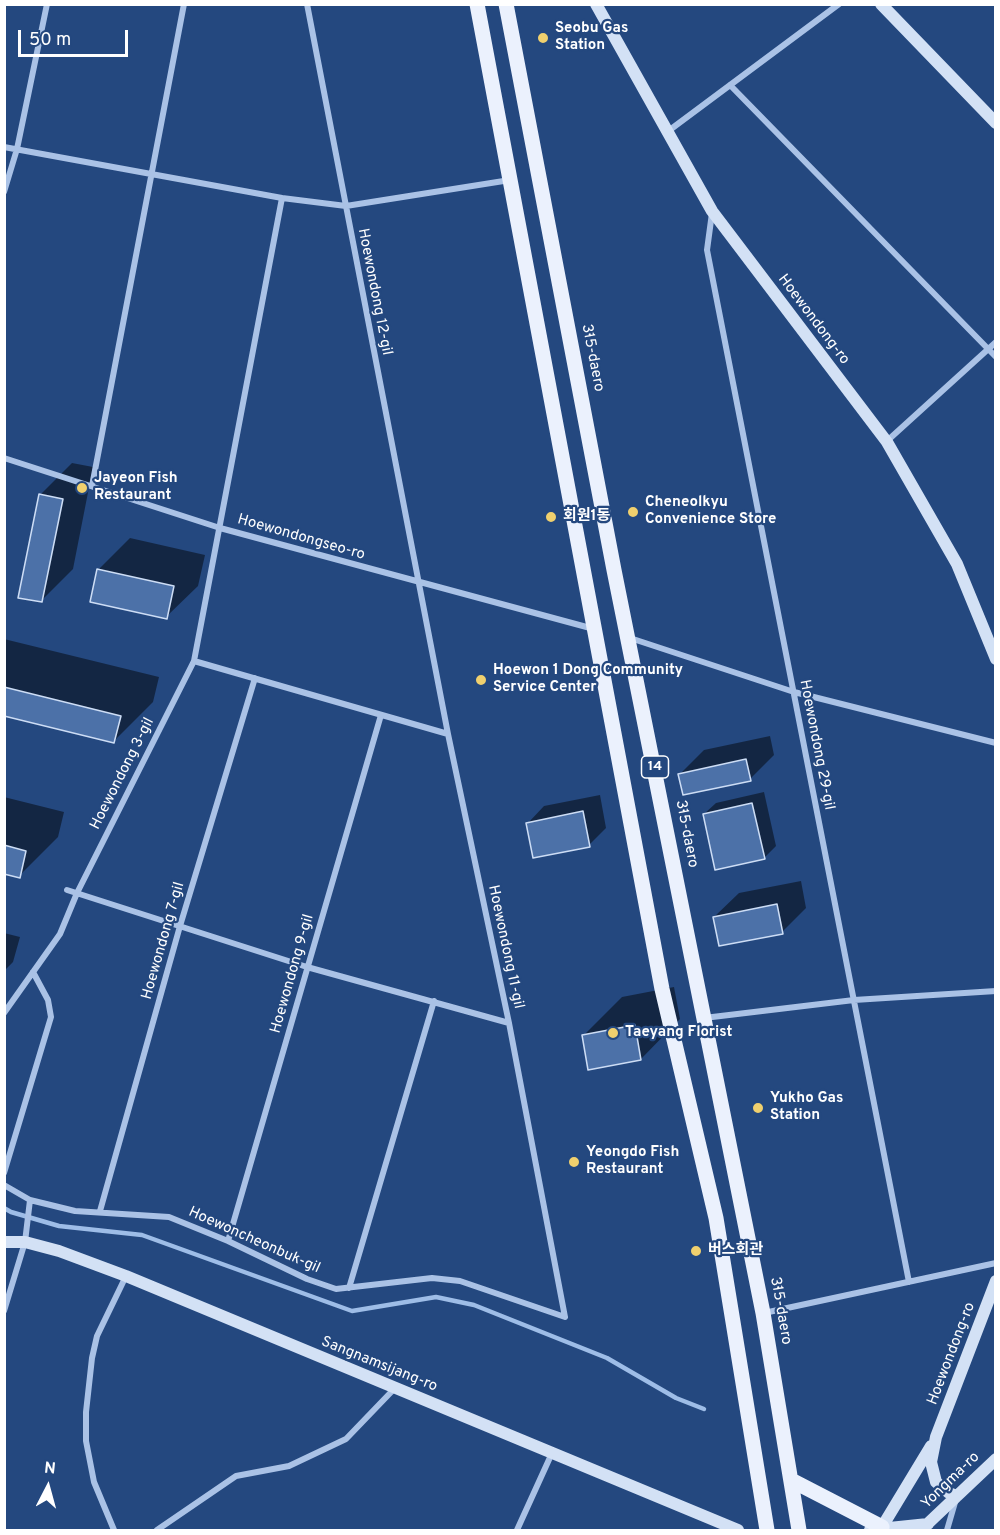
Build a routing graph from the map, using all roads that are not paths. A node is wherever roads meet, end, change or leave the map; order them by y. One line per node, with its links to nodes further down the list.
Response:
1 (47, 4): 13 (street)
2 (184, 4): 14 (street)
3 (307, 4): 18 (street, Hoewondong 12-gil)
4 (477, 4): 15 (main road, 14)
5 (506, 4): 29 (main road, 3·15-daero / 14)
6 (596, 4): 11 (main road, Hoewondong-ro)
7 (839, 4): 9 (street)
8 (881, 4): 10 (main road)
9 (730, 85): 11 (street); 21 (street)
10 (996, 123)
11 (666, 132): 19 (main road, Hoewondong-ro)
12 (4, 147): 13 (street)
13 (17, 149): 14 (street); 16 (street)
14 (154, 173): 17 (street); 25 (street)
15 (510, 180): 18 (street); 28 (main road, 14)
16 (4, 192)
17 (282, 198): 18 (street); 26 (street, Hoewondong 3-gil)
18 (346, 206): 27 (street, Hoewondong 12-gil)
19 (712, 211): 23 (main road, Hoewondong-ro); 33 (street, Hoewondong 29-gil)
20 (996, 342): 21 (street)
21 (988, 349): 22 (street); 23 (street)
22 (996, 357)
23 (887, 442): 30 (main road, Hoewondong-ro)
24 (4, 458): 25 (street, Hoewondongseo-ro)
25 (92, 486): 26 (street, Hoewondongseo-ro)
26 (220, 528): 27 (street, Hoewondongseo-ro); 31 (street, Hoewondong 3-gil)
27 (418, 583): 28 (street, Hoewondongseo-ro); 35 (street, Hoewondong 11-gil)
28 (595, 629): 75 (main road, 14)
29 (629, 638): 33 (street); 46 (main road, 3·15-daero / 14)
30 (996, 659)
31 (194, 661): 32 (street); 38 (street, Hoewondong 3-gil)
32 (255, 678): 34 (street); 39 (street, Hoewondong 7-gil)
33 (794, 692): 36 (street); 43 (street, Hoewondong 29-gil)
34 (381, 715): 35 (street); 40 (street, Hoewondong 9-gil)
35 (448, 734): 47 (street, Hoewondong 11-gil)
36 (996, 743)
37 (67, 890): 38 (street)
38 (77, 893): 39 (street); 41 (street, Hoewondong 3-gil)
39 (180, 926): 40 (street); 51 (street, Hoewondong 7-gil)
40 (307, 967): 44 (street); 52 (street, Hoewondong 9-gil)
41 (33, 972): 45 (street, Hoewondong 3-gil); 48 (street)
42 (996, 991): 43 (street)
43 (854, 1000): 46 (street); 58 (street, Hoewondong 29-gil)
44 (434, 1001): 47 (street); 59 (street)
45 (4, 1013)
46 (704, 1018): 61 (main road, 3·15-daero / 14)
47 (509, 1023): 62 (street, Hoewondong 11-gil)
48 (4, 1173)
49 (4, 1185): 50 (street, Hoewoncheonbuk-gil)
50 (30, 1204): 51 (street, Hoewoncheonbuk-gil); 54 (street)
51 (100, 1211): 52 (street, Hoewoncheonbuk-gil)
52 (228, 1241): 59 (street, Hoewoncheonbuk-gil)
53 (4, 1242): 54 (main road, Sangnamsijang-ro)
54 (25, 1242): 56 (main road, Sangnamsijang-ro); 60 (street)
55 (996, 1263): 58 (street)
56 (126, 1276): 63 (main road, Sangnamsijang-ro); 71 (street)
57 (996, 1281): 64 (main road, Hoewondong-ro)
58 (909, 1282): 61 (street)
59 (349, 1288): 62 (street, Hoewoncheonbuk-gil)
60 (4, 1311)
61 (763, 1313): 67 (main road, 3·15-daero / 14)
62 (565, 1317)
63 (396, 1388): 65 (main road, Sangnamsijang-ro); 72 (street)
64 (936, 1437): 68 (main road); 70 (main road)
65 (552, 1453): 73 (street); 74 (main road, Sangnamsijang-ro)
66 (996, 1459): 68 (main road, Yongma-ro)
67 (791, 1480): 70 (main road); 76 (main road, 3·15-daero / 14)
68 (957, 1496): 69 (main road, Yongma-ro); 77 (street)
69 (924, 1527): 70 (main road)
70 (876, 1529)
71 (114, 1530)
72 (157, 1530)
73 (518, 1530)
74 (738, 1530)
75 (767, 1530)
76 (800, 1530)
77 (947, 1530)

